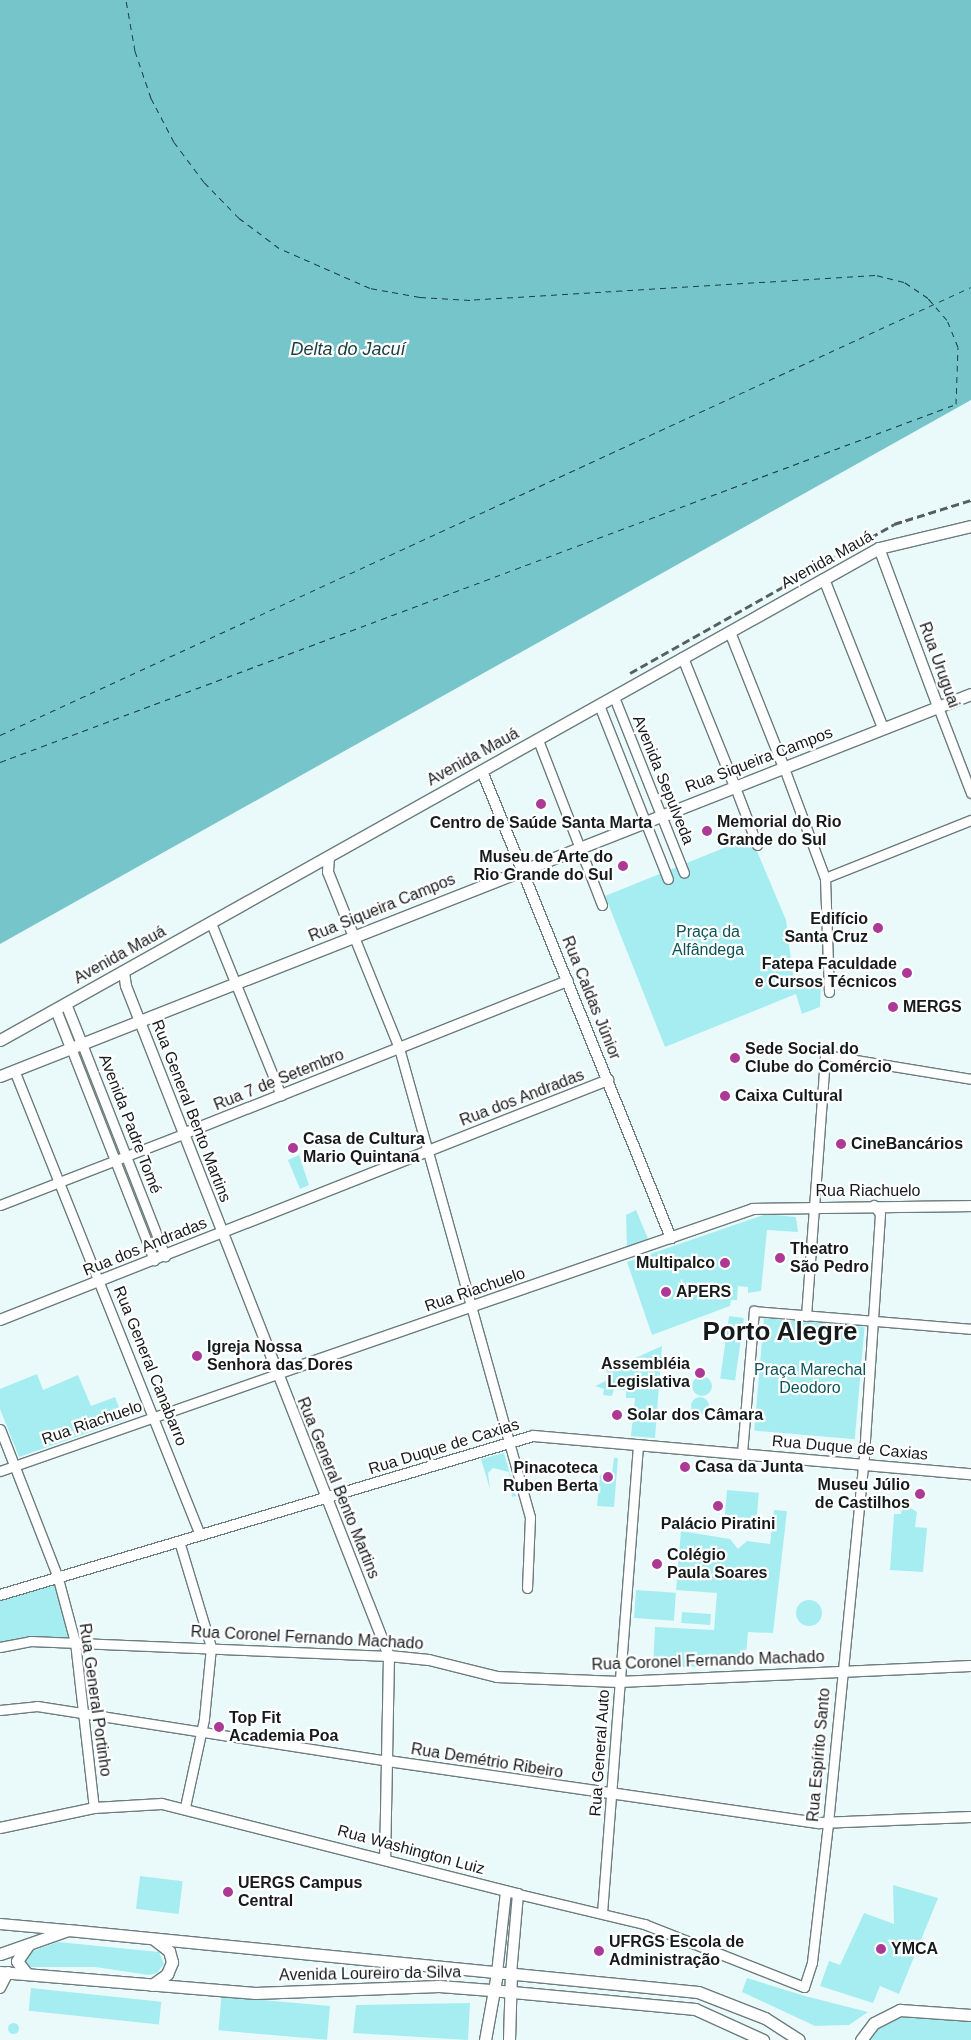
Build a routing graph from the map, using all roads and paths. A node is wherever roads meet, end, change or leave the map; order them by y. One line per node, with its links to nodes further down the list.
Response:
1 (971, 526): 2 (main road, Avenida Mauá)
2 (879, 548): 3 (main road, Avenida Mauá); 9 (street, Rua Uruguai)
3 (824, 579): 4 (main road, Avenida Mauá); 10 (street)
4 (730, 632): 5 (main road, Avenida Mauá); 12 (street)
5 (683, 658): 7 (main road, Avenida Mauá); 14 (street)
6 (971, 694): 9 (main road, Rua Siqueira Campos)
7 (614, 697): 8 (main road, Avenida Mauá); 16 (street, Avenida Sepulveda)
8 (599, 705): 11 (main road, Avenida Mauá); 18 (street, Avenida Sepulveda)
9 (938, 707): 10 (main road, Rua Siqueira Campos); 15 (street, Rua Uruguai)
10 (883, 728): 12 (main road, Rua Siqueira Campos)
11 (538, 740): 13 (main road, Avenida Mauá); 22 (street)
12 (784, 768): 14 (main road, Rua Siqueira Campos); 28 (street)
13 (482, 771): 24 (main road, Avenida Mauá); 26 (street, Rua Caldas Júnior)
14 (734, 787): 16 (main road, Rua Siqueira Campos); 21 (street)
15 (971, 793)
16 (661, 816): 18 (main road, Rua Siqueira Campos); 19 (street, Avenida Sepulveda)
17 (971, 820): 28 (street)
18 (646, 822): 20 (street, Avenida Sepulveda); 22 (main road, Rua Siqueira Campos)
19 (669, 836): 20 (street); 23 (street, Avenida Sepulveda)
20 (654, 843): 25 (street, Avenida Sepulveda)
21 (757, 845)
22 (580, 848): 26 (main road, Rua Siqueira Campos); 30 (street)
23 (676, 855): 25 (street); 27 (street, Avenida Sepulveda)
24 (329, 857): 31 (main road, Avenida Mauá); 32 (street)
25 (661, 861): 29 (street, Avenida Sepulveda)
26 (523, 870): 32 (main road, Rua Siqueira Campos); 34 (street, Rua Caldas Júnior)
27 (684, 873)
28 (825, 878): 36 (street)
29 (668, 880)
30 (602, 905)
31 (211, 923): 33 (main road, Avenida Mauá); 35 (street)
32 (354, 937): 35 (main road, Rua Siqueira Campos); 41 (street)
33 (124, 972): 37 (main road, Avenida Mauá); 38 (street, Rua General Bento Martins)
34 (568, 981): 41 (street, Rua 7 de Setembro); 45 (street, Rua Caldas Júnior)
35 (236, 984): 38 (main road, Rua Siqueira Campos); 48 (street)
36 (829, 992)
37 (61, 1007): 39 (main road, Avenida Mauá); 40 (street, Avenida Padre Tomé)
38 (140, 1022): 40 (main road, Rua Siqueira Campos); 51 (street, Rua General Bento Martins)
39 (0, 1040)
40 (76, 1046): 42 (main road, Rua Siqueira Campos); 46 (street, Avenida Padre Tomé); 47 (street, Avenida Padre Tomé)
41 (399, 1048): 48 (street, Rua 7 de Setembro); 52 (street)
42 (14, 1070): 43 (main road, Rua Siqueira Campos); 55 (street, Rua General Canabarro)
43 (0, 1076)
44 (971, 1079): 59 (street)
45 (608, 1080): 52 (street, Rua dos Andradas); 63 (street, Rua Caldas Júnior)
46 (98, 1084): 47 (street); 49 (street, Avenida Padre Tomé)
47 (87, 1088): 50 (street, Avenida Padre Tomé)
48 (281, 1095): 51 (street, Rua 7 de Setembro)
49 (108, 1108): 50 (street); 53 (street, Avenida Padre Tomé)
50 (97, 1112): 54 (street, Avenida Padre Tomé)
51 (183, 1134): 53 (street, Rua 7 de Setembro); 62 (street, Rua General Bento Martins)
52 (428, 1150): 62 (street, Rua dos Andradas); 67 (street)
53 (126, 1155): 54 (street, Rua 7 de Setembro); 57 (street, Avenida Padre Tomé)
54 (115, 1159): 55 (street, Rua 7 de Setembro); 61 (street, Avenida Padre Tomé)
55 (58, 1182): 56 (street, Rua 7 de Setembro); 66 (street, Rua General Canabarro)
56 (0, 1205)
57 (145, 1205): 61 (street); 64 (street, Avenida Padre Tomé)
58 (874, 1205): 59 (street, Rua Riachuelo); 60 (street, Rua Riachuelo); 70 (street)
59 (817, 1206): 63 (street, Rua Riachuelo); 68 (street)
60 (971, 1206)
61 (134, 1209): 65 (street, Avenida Padre Tomé)
62 (222, 1233): 64 (street, Rua dos Andradas); 72 (street, Rua General Bento Martins)
63 (671, 1238): 67 (street, Rua Riachuelo)
64 (165, 1256): 65 (street, Rua dos Andradas)
65 (154, 1260): 66 (street, Rua dos Andradas)
66 (99, 1282): 69 (street, Rua dos Andradas); 73 (street, Rua General Canabarro)
67 (470, 1307): 72 (street, Rua Riachuelo); 75 (street)
68 (806, 1316): 70 (street); 77 (street)
69 (0, 1320)
70 (873, 1323): 71 (street); 78 (street)
71 (971, 1329)
72 (277, 1374): 73 (street, Rua Riachuelo); 82 (street, Rua General Bento Martins)
73 (155, 1417): 79 (street, Rua Riachuelo); 83 (street, Rua General Canabarro)
74 (0, 1429): 79 (street, Rua General Portinho)
75 (508, 1442): 76 (street, Rua Duque de Caxias); 82 (street, Rua Duque de Caxias); 86 (street)
76 (638, 1444): 77 (street, Rua Duque de Caxias); 94 (street, Rua General Auto)
77 (742, 1453): 78 (street, Rua Duque de Caxias)
78 (863, 1464): 81 (street, Rua Duque de Caxias); 93 (street, Rua Espírito Santo)
79 (14, 1466): 80 (street, Rua Riachuelo); 85 (street, Rua General Portinho)
80 (0, 1471)
81 (971, 1474)
82 (326, 1499): 83 (street, Rua Duque de Caxias); 91 (street, Rua General Bento Martins)
83 (200, 1535): 84 (street, Rua Duque de Caxias)
84 (180, 1541): 85 (street, Rua Duque de Caxias); 90 (street)
85 (57, 1575): 87 (street, Rua Duque de Caxias); 88 (street, Rua General Portinho)
86 (527, 1588)
87 (0, 1595)
88 (75, 1642): 89 (street, Rua Coronel Fernando Machado); 90 (street, Rua Coronel Fernando Machado); 96 (street, Rua General Portinho)
89 (0, 1646)
90 (211, 1647): 91 (street, Rua Coronel Fernando Machado); 97 (street)
91 (389, 1656): 94 (street, Rua Coronel Fernando Machado); 98 (street, Rua General Bento Martins)
92 (971, 1666): 93 (street, Rua Coronel Fernando Machado)
93 (842, 1672): 94 (street, Rua Coronel Fernando Machado); 103 (street, Rua Espírito Santo)
94 (619, 1682): 99 (street, Rua General Auto)
95 (0, 1710): 96 (street, Rua Demétrio Ribeiro)
96 (85, 1716): 97 (street, Rua Demétrio Ribeiro); 101 (street, Rua General Portinho)
97 (201, 1734): 98 (street, Rua Demétrio Ribeiro); 100 (street)
98 (388, 1761): 99 (street, Rua Demétrio Ribeiro); 105 (street, Rua General Bento Martins)
99 (612, 1796): 103 (street, Rua Demétrio Ribeiro); 108 (street, Rua General Auto)
100 (184, 1807): 101 (street, Rua Washington Luiz); 105 (street, Rua Washington Luiz)
101 (94, 1808): 104 (street, Rua Washington Luiz)
102 (971, 1817): 103 (street, Rua Demétrio Ribeiro)
103 (828, 1823): 119 (street, Rua Espírito Santo)
104 (0, 1828)
105 (385, 1860): 106 (street, Rua Washington Luiz)
106 (506, 1892): 107 (street, Rua Washington Luiz); 115 (street)
107 (518, 1894): 108 (street, Rua Washington Luiz); 117 (street)
108 (602, 1914): 119 (street, Rua Washington Luiz)
109 (0, 1924): 110 (street, Avenida Loureiro da Silva)
110 (68, 1930): 111 (main road, Avenida Loureiro da Silva); 112 (main road, Avenida Loureiro da Silva)
111 (154, 1939): 115 (main road, Avenida Loureiro da Silva); 118 (main road)
112 (31, 1943): 113 (main road, Avenida Loureiro da Silva); 116 (main road)
113 (0, 1954)
114 (4, 1972): 116 (main road, Avenida Loureiro da Silva); 120 (street)
115 (497, 1973): 117 (main road, Avenida Loureiro da Silva); 121 (main road)
116 (27, 1974): 118 (main road, Avenida Loureiro da Silva)
117 (511, 1974): 122 (main road); 127 (main road, Avenida Loureiro da Silva)
118 (152, 1985): 121 (main road, Avenida Loureiro da Silva)
119 (804, 1987)
120 (0, 1988)
121 (491, 1990): 122 (main road, Avenida Loureiro da Silva); 124 (main road)
122 (513, 1993): 125 (main road); 126 (main road, Avenida Loureiro da Silva)
123 (971, 2015): 128 (main road)
124 (485, 2040)
125 (509, 2040)
126 (763, 2040)
127 (799, 2040)
128 (861, 2040)

